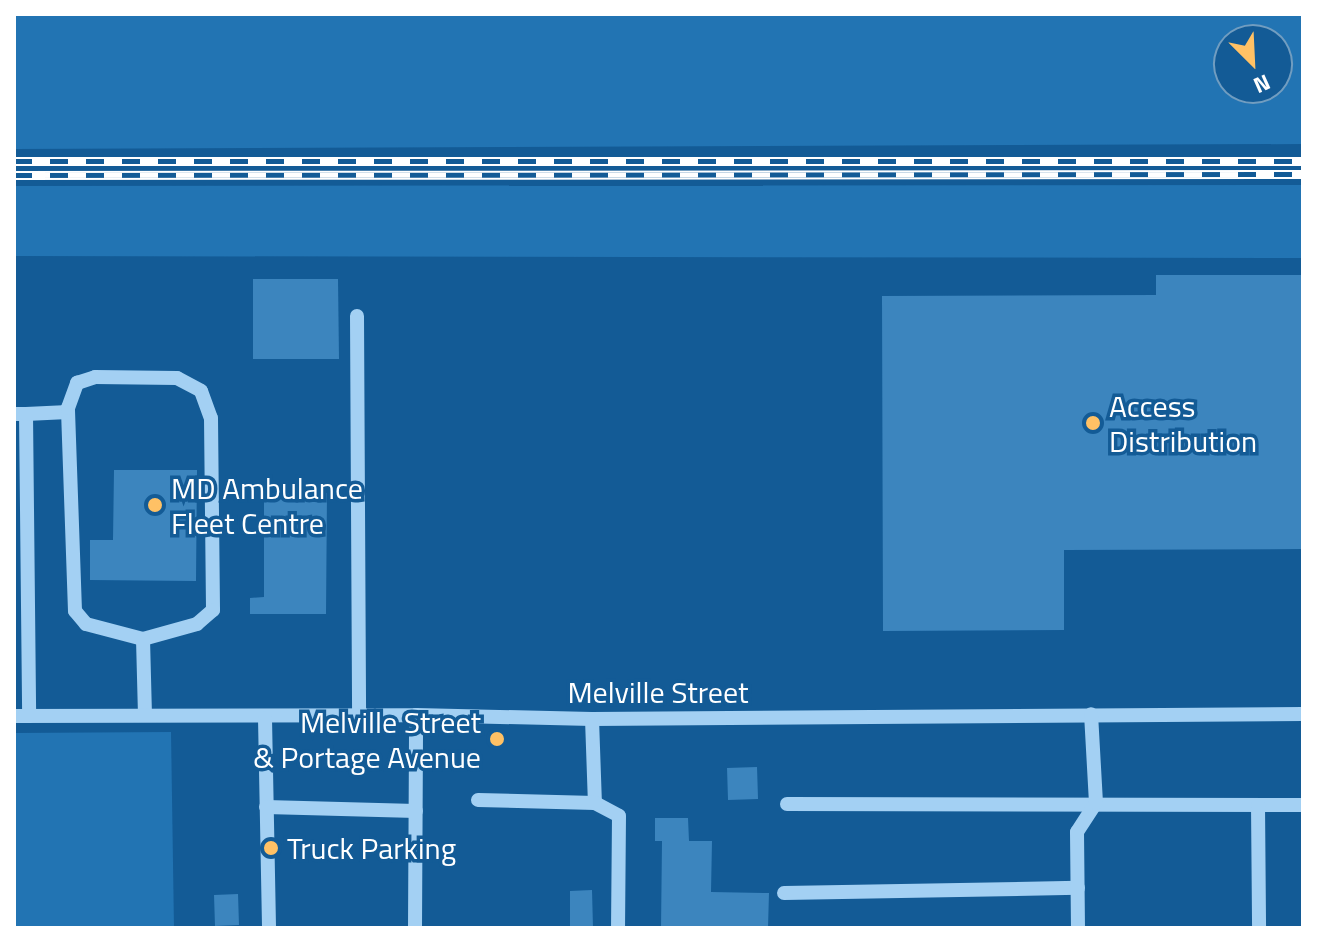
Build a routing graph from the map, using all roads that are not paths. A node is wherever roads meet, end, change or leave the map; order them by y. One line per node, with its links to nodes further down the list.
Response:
1 (357, 316): 11 (street)
2 (68, 412): 3 (street); 5 (street); 5 (street)
3 (20, 414): 4 (street)
4 (21, 631): 10 (street)
5 (143, 639): 8 (street)
6 (1091, 714): 7 (street, Melville Street); 13 (street, Melville Street); 16 (street)
7 (1303, 714)
8 (145, 715): 10 (street, Melville Street); 12 (street, Melville Street)
9 (416, 715): 11 (street, Melville Street); 13 (street, Melville Street); 21 (street)
10 (21, 716)
11 (359, 717): 12 (street, Melville Street)
12 (265, 718): 20 (street)
13 (592, 719): 15 (street)
14 (478, 800): 15 (street)
15 (595, 803): 26 (street)
16 (1096, 803): 17 (street); 18 (street); 22 (street)
17 (787, 804)
18 (1258, 805): 19 (street); 28 (street)
19 (1303, 805)
20 (266, 807): 21 (street); 24 (street)
21 (416, 811): 25 (street)
22 (1078, 888): 23 (street); 27 (street)
23 (784, 893)
24 (269, 928)
25 (415, 928)
26 (618, 928)
27 (1078, 928)
28 (1259, 928)

